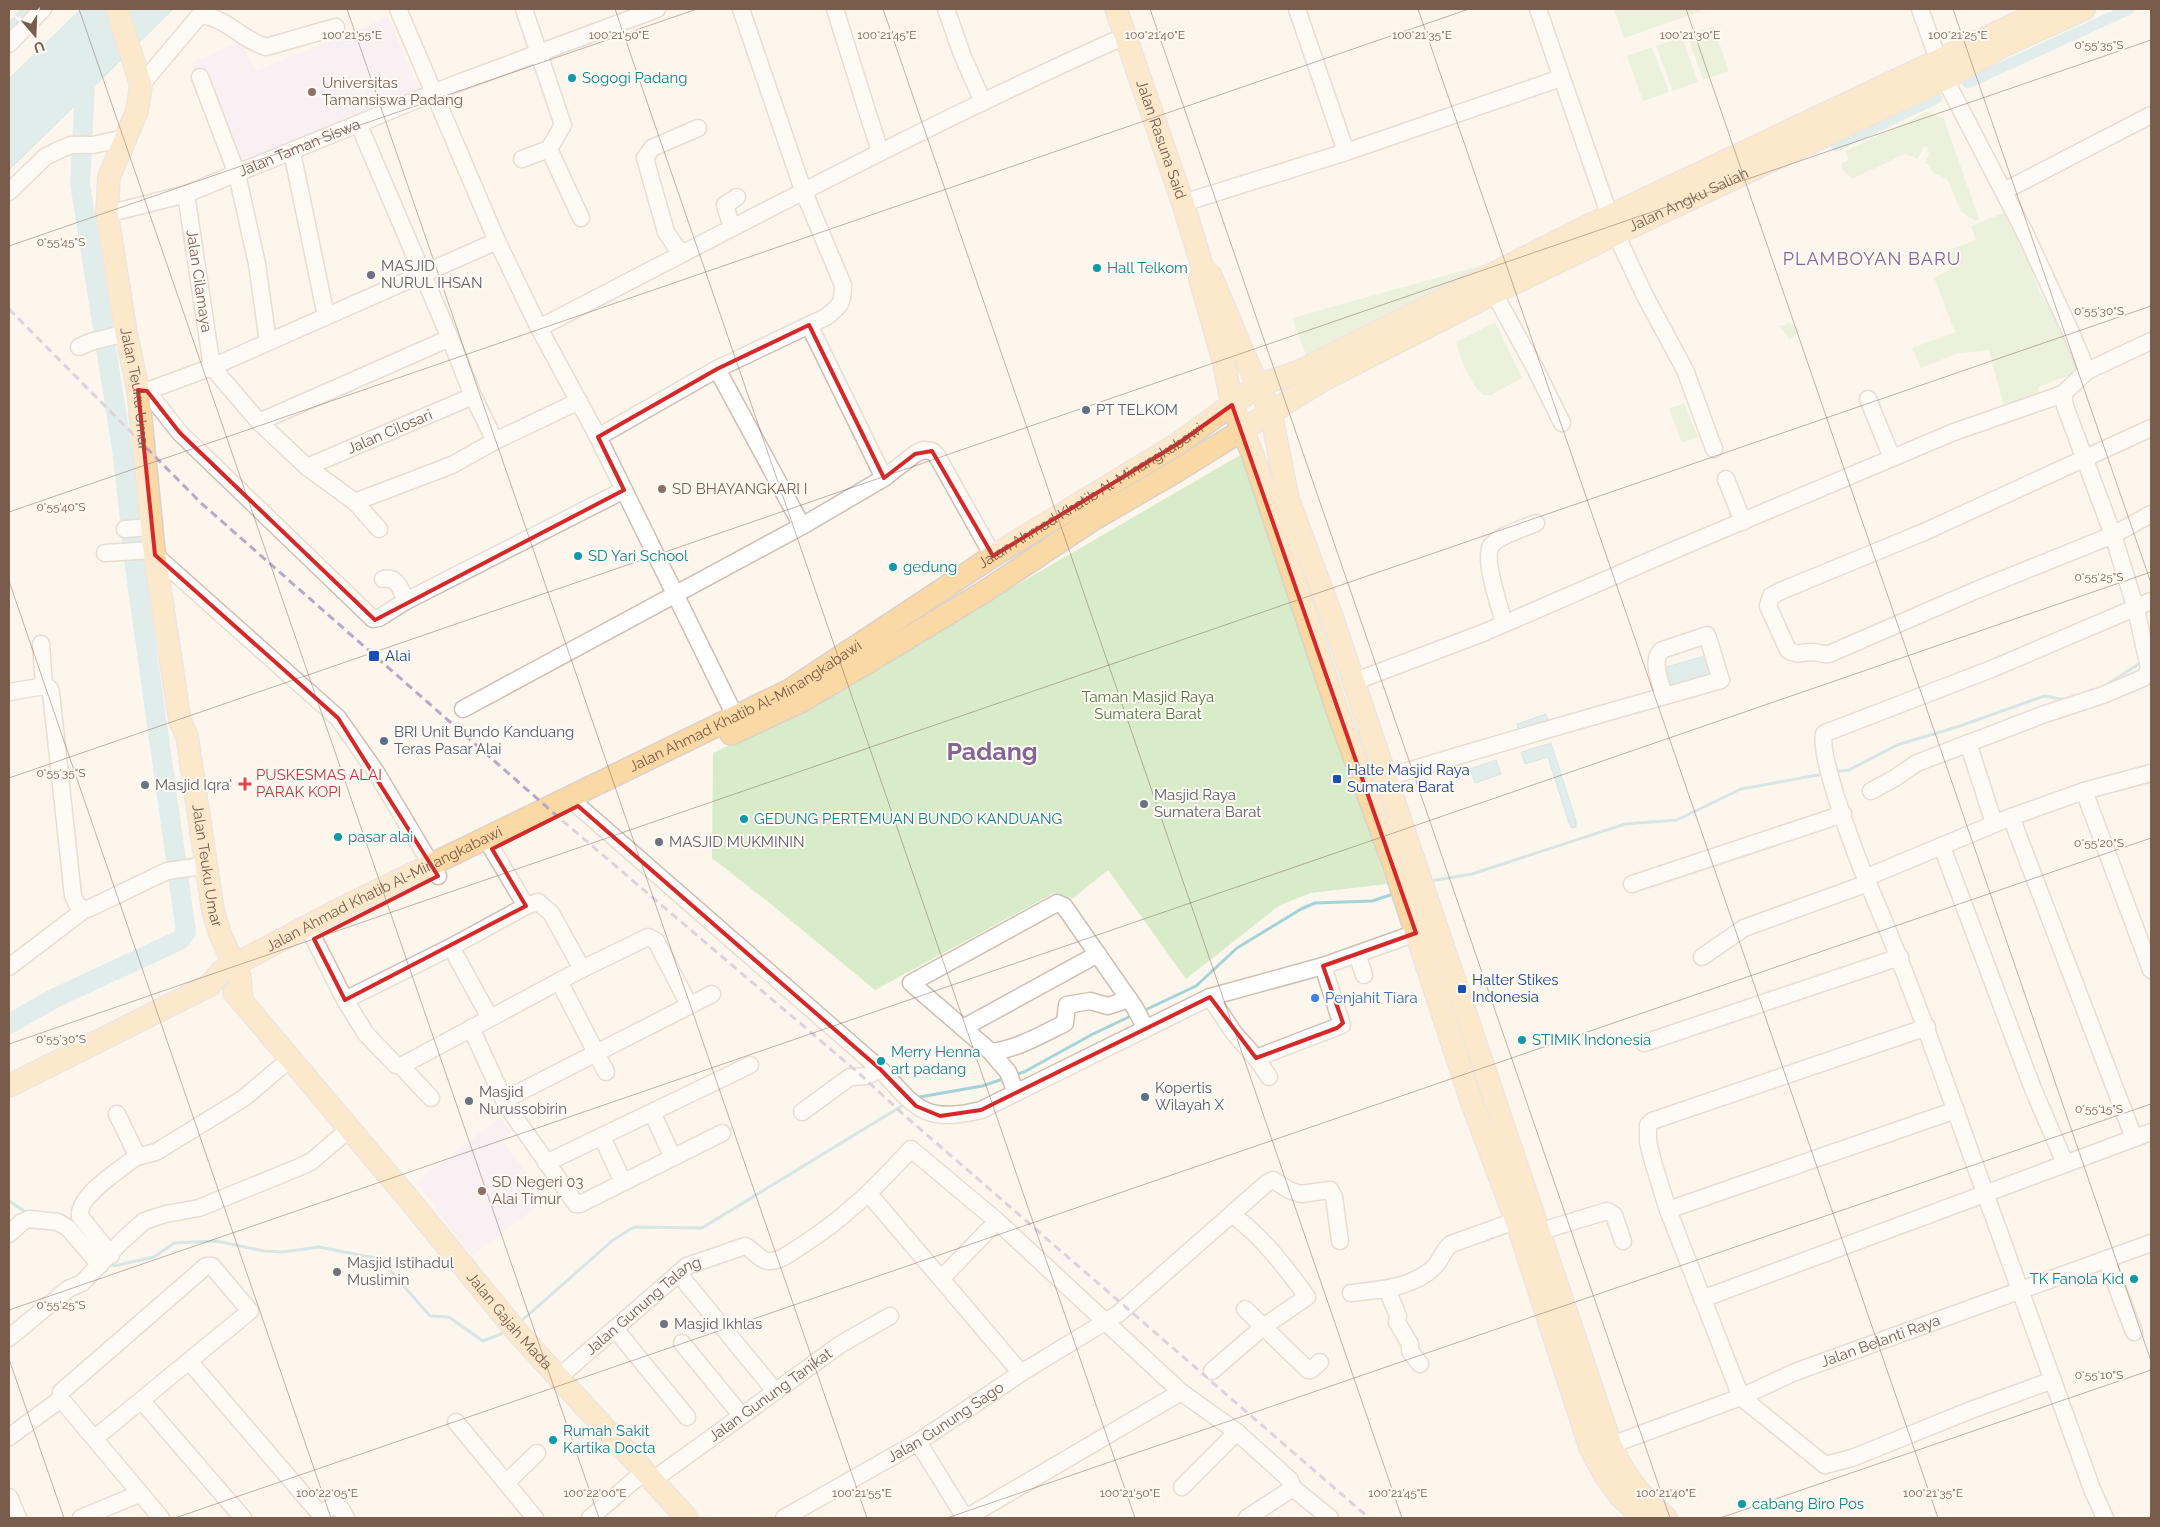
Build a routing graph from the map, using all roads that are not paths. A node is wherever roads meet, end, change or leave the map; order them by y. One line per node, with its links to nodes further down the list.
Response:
1 (43, 9): 18 (street)
2 (116, 9): 21 (main road)
3 (398, 9): 24 (street)
4 (524, 9): 19 (street)
5 (657, 9): 19 (street, Jalan Taman Siswa)
6 (741, 9): 36 (street)
7 (835, 9): 32 (street)
8 (946, 9): 25 (street)
9 (1116, 9): 17 (main road, Jalan Rasuna Said)
10 (1299, 9): 33 (street)
11 (1538, 9): 23 (street)
12 (1920, 9): 20 (street)
13 (2047, 9): 20 (main road, Jalan Angku Saliah)
14 (2084, 9): 20 (main road, Jalan Angku Saliah)
15 (203, 12): 16 (street); 21 (street)
16 (336, 27)
17 (1125, 36): 25 (street); 41 (main road, Jalan Rasuna Said)
18 (9, 44)
19 (540, 52): 24 (street, Jalan Taman Siswa); 30 (street)
20 (1941, 69): 37 (street); 44 (main road, Jalan Angku Saliah)
21 (138, 75): 29 (main road, Jalan Teuku Umar)
22 (200, 77): 35 (street)
23 (1561, 78): 33 (street); 44 (street)
24 (434, 93): 27 (street, Jalan Taman Siswa); 46 (street)
25 (983, 102): 32 (street)
26 (2151, 115): 37 (street)
27 (359, 125): 31 (street, Jalan Taman Siswa); 49 (street)
28 (698, 128): 47 (street)
29 (125, 138): 38 (street); 42 (main road, Jalan Teuku Umar)
30 (549, 149): 34 (street); 43 (street)
31 (292, 152): 35 (street, Jalan Taman Siswa); 51 (street)
32 (880, 152): 36 (street)
33 (1346, 152): 41 (street)
34 (522, 159)
35 (237, 174): 39 (street, Jalan Taman Siswa); 57 (street)
36 (803, 190): 45 (street); 52 (street)
37 (2004, 191): 61 (street)
38 (9, 192)
39 (186, 194): 42 (street, Jalan Taman Siswa); 59 (street, Jalan Cilamaya)
40 (737, 197): 45 (street)
41 (1183, 203): 48 (main road, Jalan Rasuna Said)
42 (108, 214): 54 (main road, Jalan Teuku Umar)
43 (581, 218)
44 (1613, 225): 50 (main road, Jalan Angku Saliah); 63 (main road, Jalan Angku Saliah); 77 (street)
45 (732, 228): 47 (street)
46 (497, 240): 49 (street); 53 (street)
47 (684, 253): 53 (street)
48 (1203, 269): 62 (main road); 69 (main road)
49 (421, 274): 51 (street); 55 (street)
50 (1494, 293): 63 (main road, Jalan Angku Saliah); 72 (street)
51 (326, 316): 57 (street)
52 (809, 325): 60 (street); 81 (street)
53 (539, 328): 68 (street)
54 (121, 334): 58 (street); 64 (main road, Jalan Teuku Umar)
55 (450, 338): 66 (street); 71 (street)
56 (2151, 341): 61 (street)
57 (268, 342): 59 (street)
58 (84, 344)
59 (212, 367): 64 (street); 71 (street)
60 (717, 369): 75 (street); 89 (street)
61 (2087, 371): 65 (street)
62 (1259, 385): 63 (main road, Jalan Ahmad Khatib Al-Minangkabawi); 69 (main road, Jalan Ahmad Khatib Al-Minangkabawi); 70 (main road)
63 (1291, 386): 70 (main road, Jalan Ahmad Khatib Al-Minangkabawi)
64 (143, 390): 91 (main road, Jalan Teuku Umar); 96 (street)
65 (2063, 394): 78 (street); 79 (street)
66 (472, 396): 76 (street); 80 (street, Jalan Cilosari)
67 (1868, 399): 78 (street)
68 (579, 401): 75 (street); 76 (street)
69 (1232, 404): 74 (main road); 93 (main road, Jalan Ahmad Khatib Al-Minangkabawi)
70 (1271, 413): 74 (main road, Jalan Ahmad Khatib Al-Minangkabawi); 102 (main road)
71 (259, 422): 80 (street)
72 (1562, 423)
73 (2151, 428): 79 (street)
74 (1242, 431): 101 (main road, Jalan Ahmad Khatib Al-Minangkabawi); 122 (main road)
75 (598, 437): 83 (street)
76 (495, 441): 84 (street)
77 (1714, 449)
78 (1892, 458): 86 (street)
79 (2085, 460): 90 (street); 90 (street)
80 (307, 467): 84 (street)
81 (884, 478): 89 (street); 93 (street)
82 (1726, 479): 86 (street)
83 (624, 490): 95 (street); 96 (street)
84 (355, 502): 88 (street)
85 (2151, 514): 90 (street)
86 (1743, 522): 99 (street)
87 (1536, 523): 99 (street)
88 (371, 526)
89 (802, 526): 95 (street)
90 (2113, 535): 98 (street)
91 (151, 552): 92 (street); 108 (main road, Jalan Teuku Umar); 121 (street)
92 (105, 553)
93 (993, 556): 101 (main road, Jalan Ahmad Khatib Al-Minangkabawi)
94 (384, 579): 96 (street)
95 (675, 595): 106 (street); 107 (street)
96 (406, 601)
97 (2151, 602): 98 (street)
98 (2136, 609): 109 (street); 115 (street)
99 (1504, 623): 102 (street)
100 (41, 644): 103 (street)
101 (864, 652): 107 (main road, Jalan Ahmad Khatib Al-Minangkabawi); 114 (main road, Jalan Ahmad Khatib Al-Minangkabawi)
102 (1353, 682): 111 (main road)
103 (44, 686): 104 (street); 127 (street)
104 (9, 692)
105 (1664, 696): 111 (street)
106 (463, 709)
107 (735, 716): 114 (main road, Jalan Ahmad Khatib Al-Minangkabawi)
108 (180, 721): 120 (main road, Jalan Teuku Umar); 141 (main road, Jalan Teuku Umar)
109 (1968, 742): 112 (street); 117 (street)
110 (2151, 773): 113 (street)
111 (1385, 778): 122 (main road)
112 (1871, 791)
113 (2084, 791): 116 (street); 139 (street)
114 (573, 802): 119 (main road, Jalan Ahmad Khatib Al-Minangkabawi); 121 (main road, Jalan Ahmad Khatib Al-Minangkabawi); 159 (street)
115 (1843, 814): 123 (street); 124 (street)
116 (2011, 817): 117 (street); 174 (street)
117 (1994, 823): 118 (street)
118 (1942, 847): 123 (street); 178 (street)
119 (492, 849): 121 (main road, Jalan Ahmad Khatib Al-Minangkabawi); 126 (street)
120 (190, 868): 127 (street); 141 (main road, Jalan Teuku Umar)
121 (435, 870): 128 (main road, Jalan Ahmad Khatib Al-Minangkabawi)
122 (1410, 879): 125 (main road)
123 (1866, 881): 134 (street); 135 (street)
124 (1632, 884)
125 (1418, 903): 129 (main road); 180 (main road)
126 (526, 906): 131 (street); 138 (street)
127 (84, 910): 137 (street)
128 (341, 916): 130 (main road, Jalan Ahmad Khatib Al-Minangkabawi); 141 (main road, Jalan Ahmad Khatib Al-Minangkabawi)
129 (1416, 933): 133 (street); 180 (main road)
130 (314, 938): 141 (main road, Jalan Ahmad Khatib Al-Minangkabawi); 145 (street)
131 (451, 947): 145 (street); 148 (street)
132 (1098, 954): 147 (street); 151 (street); 151 (street)
133 (1356, 954): 136 (street); 140 (street)
134 (1900, 957): 149 (street); 152 (street)
135 (1702, 958)
136 (1323, 966): 144 (street); 155 (street)
137 (9, 967)
138 (582, 969): 142 (street); 146 (street)
139 (2151, 970)
140 (1364, 975)
141 (227, 977): 156 (main road, Jalan Gajah Mada); 163 (main road)
142 (559, 981): 148 (street); 154 (street)
143 (712, 994): 146 (street)
144 (1210, 996): 147 (street); 155 (street)
145 (345, 1000): 158 (street)
146 (689, 1005): 154 (street)
147 (1137, 1013): 153 (street); 162 (street)
148 (490, 1018): 150 (street)
149 (1927, 1027): 166 (street); 183 (street)
150 (471, 1028): 158 (street); 165 (street)
151 (963, 1028): 153 (street)
152 (1644, 1043)
153 (991, 1052): 162 (street)
154 (597, 1053): 160 (street); 165 (street)
155 (1256, 1058): 161 (street)
156 (290, 1059): 170 (main road, Jalan Gajah Mada); 176 (street)
157 (750, 1065): 167 (street)
158 (401, 1066): 164 (street)
159 (880, 1069): 162 (street); 168 (street)
160 (606, 1072)
161 (1269, 1077)
162 (1012, 1083)
163 (9, 1086)
164 (431, 1098)
165 (504, 1100): 177 (street)
166 (1956, 1110): 182 (street); 183 (street)
167 (652, 1112): 173 (street); 175 (street)
168 (802, 1112)
169 (117, 1114): 176 (street)
170 (348, 1130): 193 (street); 213 (main road, Jalan Gajah Mada)
171 (2151, 1132): 174 (street)
172 (722, 1133): 175 (street)
173 (602, 1137): 177 (street); 179 (street)
174 (2134, 1138): 178 (street)
175 (672, 1156): 179 (street)
176 (136, 1157): 193 (street)
177 (546, 1163): 179 (street)
178 (2065, 1163): 182 (street)
179 (623, 1182)
180 (1512, 1183): 186 (main road); 187 (main road)
181 (869, 1194): 185 (street); 194 (street, Jalan Gunung Talang); 195 (street)
182 (1985, 1194): 197 (street); 199 (street)
183 (1668, 1210): 199 (street)
184 (1233, 1214): 189 (street, Jalan Gunung Sago); 202 (street, Jalan Gunung Sago); 203 (street)
185 (997, 1221): 195 (street); 202 (street)
186 (1515, 1221): 196 (street); 248 (main road)
187 (1538, 1232): 190 (street); 227 (main road)
188 (9, 1234): 193 (street)
189 (1340, 1240)
190 (1623, 1241)
191 (2151, 1242): 192 (street, Jalan Belanti Raya)
192 (2106, 1259): 197 (street, Jalan Belanti Raya); 205 (street)
193 (106, 1260): 206 (street)
194 (678, 1273): 204 (street, Jalan Gunung Talang); 215 (street)
195 (942, 1278): 212 (street)
196 (1388, 1289): 198 (street); 210 (street)
197 (2020, 1291): 214 (street); 217 (street, Jalan Belanti Raya)
198 (1351, 1293)
199 (1702, 1299): 217 (street)
200 (1245, 1309): 203 (street)
201 (890, 1316): 215 (street, Jalan Gunung Tanikat)
202 (1104, 1321): 212 (street, Jalan Gunung Sago); 216 (street)
203 (1263, 1327): 209 (street); 211 (street)
204 (616, 1330): 213 (street, Jalan Gunung Talang); 221 (street)
205 (2134, 1332)
206 (9, 1338)
207 (682, 1343): 220 (street)
208 (189, 1361): 218 (street); 219 (street); 235 (street)
209 (1320, 1362)
210 (1420, 1364)
211 (1212, 1371)
212 (1021, 1372): 226 (street, Jalan Gunung Sago)
213 (559, 1377): 229 (main road, Jalan Gajah Mada)
214 (2053, 1380): 217 (street); 250 (street)
215 (775, 1391): 220 (street, Jalan Gunung Tanikat)
216 (1181, 1392): 223 (street); 245 (street)
217 (1741, 1398): 227 (street, Jalan Belanti Raya)
218 (61, 1399): 224 (street); 225 (street)
219 (142, 1401): 225 (street); 239 (street)
220 (741, 1415): 229 (street, Jalan Gunung Tanikat)
221 (687, 1417)
222 (456, 1422): 230 (street)
223 (1237, 1432): 231 (street); 232 (street)
224 (9, 1437)
225 (95, 1438): 233 (street)
226 (918, 1442): 244 (street, Jalan Gunung Sago); 245 (street)
227 (1611, 1445): 249 (main road)
228 (537, 1454): 230 (street)
229 (649, 1476): 242 (street, Jalan Gunung Tanikat); 243 (main road, Jalan Gajah Mada)
230 (507, 1482): 241 (street)
231 (1182, 1487)
232 (1293, 1488): 246 (street); 247 (street)
233 (139, 1494): 237 (street); 238 (street)
234 (9, 1497): 236 (street)
235 (317, 1516): 240 (street)
236 (18, 1518)
237 (81, 1518)
238 (161, 1518)
239 (243, 1518)
240 (346, 1518)
241 (535, 1518)
242 (590, 1518)
243 (687, 1518)
244 (784, 1518)
245 (965, 1518)
246 (1247, 1518)
247 (1330, 1518)
248 (1643, 1518)
249 (1666, 1518)
250 (2105, 1518)

